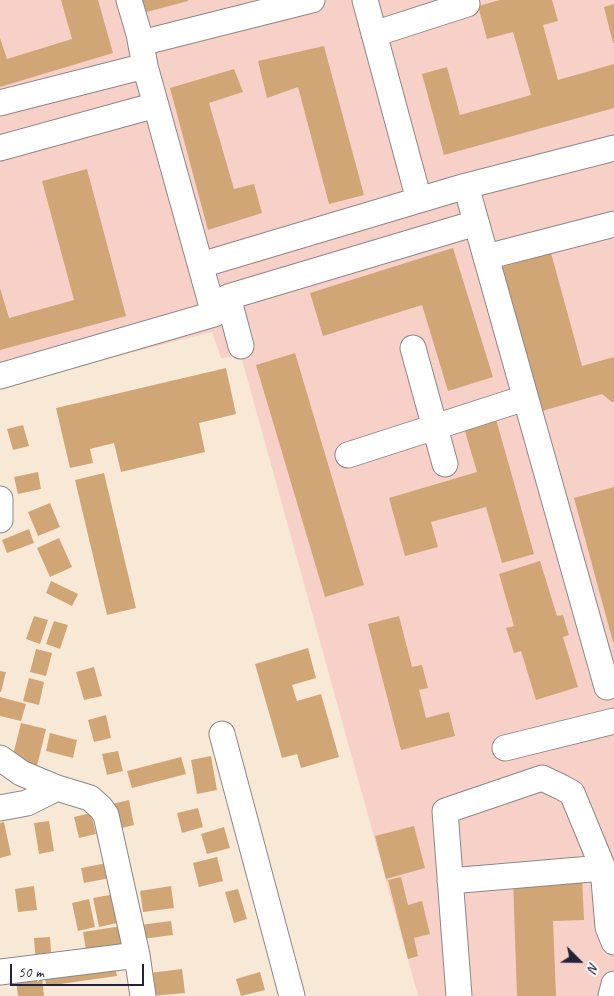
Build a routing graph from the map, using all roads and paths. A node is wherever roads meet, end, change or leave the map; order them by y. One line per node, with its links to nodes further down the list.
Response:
1 (130, 0): 6 (street)
2 (312, 0): 6 (street)
3 (365, 0): 5 (street)
4 (467, 4): 5 (street)
5 (374, 34): 12 (street)
6 (143, 54): 7 (street); 8 (street)
7 (0, 104)
8 (156, 105): 9 (street); 16 (street)
9 (0, 148)
10 (614, 148): 11 (street)
11 (466, 186): 12 (street); 13 (street)
12 (419, 200): 16 (street)
13 (476, 223): 15 (street); 17 (street)
14 (614, 224): 15 (street)
15 (486, 257): 21 (street)
16 (200, 265): 17 (street)
17 (221, 305): 18 (street); 20 (street)
18 (241, 346)
19 (413, 348): 22 (street)
20 (0, 376)
21 (525, 398): 22 (street); 27 (street)
22 (435, 427): 23 (street); 24 (street)
23 (348, 455)
24 (445, 464)
25 (0, 500): 26 (street)
26 (0, 520)
27 (612, 694)
28 (614, 721): 30 (street)
29 (222, 734): 41 (street)
30 (505, 748)
31 (0, 758): 32 (street)
32 (57, 788): 33 (street); 37 (street)
33 (0, 808)
34 (603, 868): 35 (street); 35 (street); 36 (street)
35 (450, 881): 42 (street)
36 (614, 942)
37 (137, 955): 38 (street); 40 (street)
38 (0, 972)
39 (614, 984): 43 (street)
40 (143, 996)
41 (292, 996)
42 (460, 996)
43 (611, 996)

